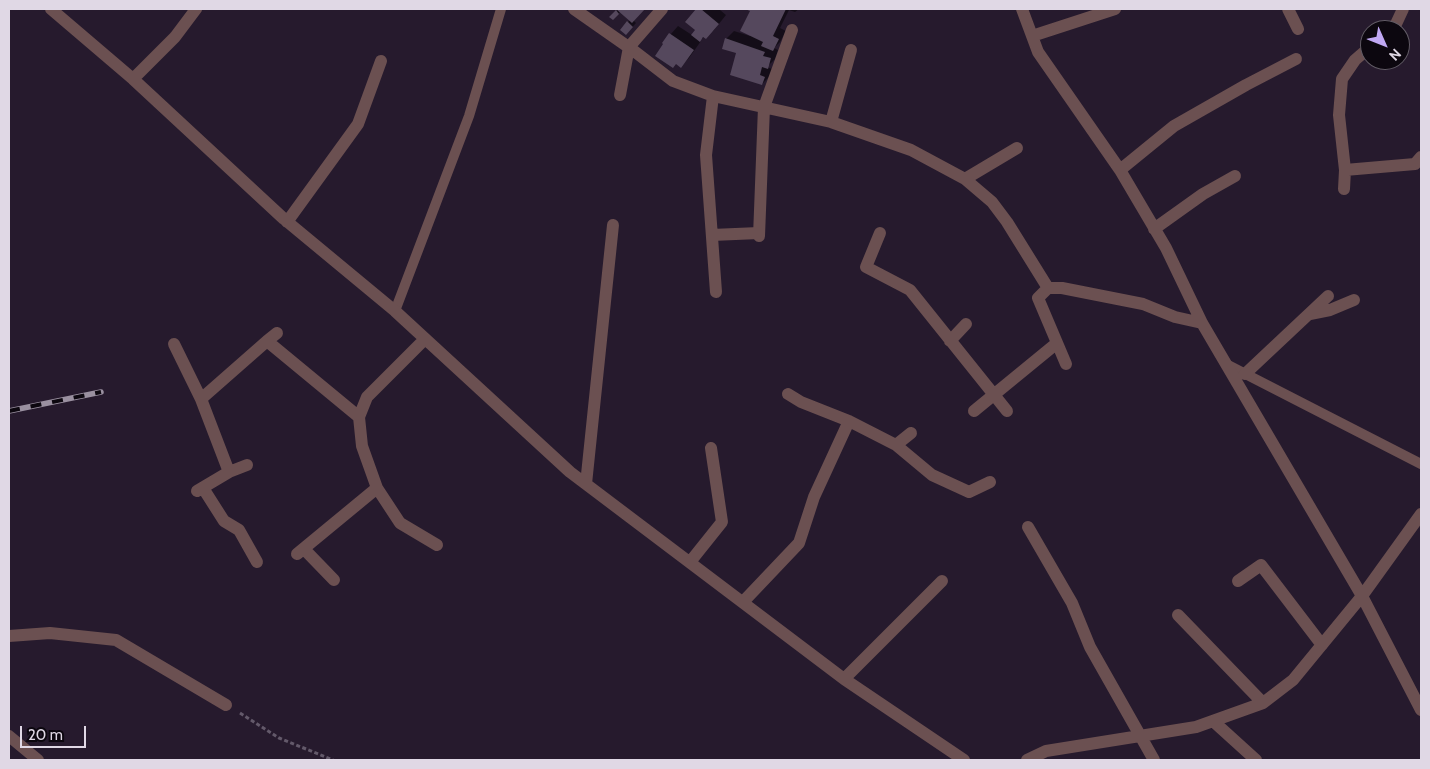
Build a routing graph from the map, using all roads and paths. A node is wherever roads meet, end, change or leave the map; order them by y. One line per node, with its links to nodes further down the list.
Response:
1 (51, 9): 17 (street)
2 (196, 9): 17 (street)
3 (501, 9): 38 (lane)
4 (662, 9): 12 (street)
5 (1022, 9): 11 (street)
6 (1115, 9): 11 (street)
7 (1288, 9): 9 (street)
8 (581, 11): 12 (street)
9 (1298, 29)
10 (792, 30): 20 (street)
11 (1032, 36): 24 (street)
12 (629, 47): 18 (street); 19 (street)
13 (851, 50): 21 (street)
14 (1360, 56): 25 (street)
15 (1296, 59): 24 (street)
16 (381, 61): 29 (street)
17 (133, 79): 29 (street)
18 (620, 95)
19 (713, 96): 20 (street); 33 (street)
20 (764, 107): 21 (street); 33 (street)
21 (832, 122): 27 (street)
22 (1017, 148): 27 (street)
23 (1421, 158): 25 (street)
24 (1120, 170): 31 (street)
25 (1345, 170): 28 (street)
26 (1235, 176): 31 (street)
27 (965, 178): 34 (street)
28 (1344, 188)
29 (287, 222): 38 (street)
30 (613, 226): 63 (street)
31 (1154, 228): 40 (street)
32 (880, 233): 43 (street)
33 (712, 235): 35 (street)
34 (1048, 288): 40 (street); 44 (street)
35 (716, 292)
36 (1328, 296): 39 (street)
37 (1354, 300): 39 (street)
38 (395, 311): 42 (street)
39 (1310, 314): 48 (street)
40 (1202, 323): 47 (street)
41 (966, 324): 43 (street)
42 (425, 338): 54 (street); 63 (street)
43 (950, 341): 50 (street)
44 (1057, 343): 46 (street); 50 (street)
45 (174, 344): 51 (street)
46 (1066, 364)
47 (1226, 364): 48 (lane); 73 (street)
48 (1245, 374): 59 (lane)
49 (788, 394): 55 (street)
50 (993, 395): 52 (street); 53 (street)
51 (201, 399): 54 (street); 61 (street)
52 (974, 410)
53 (1007, 411)
54 (359, 417): 64 (street)
55 (849, 421): 57 (street); 74 (street)
56 (912, 433): 57 (street)
57 (896, 445): 62 (street)
58 (711, 448): 69 (street)
59 (1421, 464)
60 (247, 465): 61 (street)
61 (229, 472): 68 (street)
62 (990, 482)
63 (586, 484): 69 (street)
64 (377, 488): 67 (street); 70 (street)
65 (1421, 514): 73 (street)
66 (1028, 528): 84 (street)
67 (437, 545)
68 (257, 562)
69 (690, 562): 74 (street)
70 (334, 580)
71 (942, 581): 78 (street)
72 (1238, 581): 77 (street)
73 (1362, 596): 77 (street); 81 (street)
74 (743, 602): 78 (street)
75 (1178, 615): 79 (street)
76 (9, 636): 80 (street)
77 (1322, 645): 79 (street)
78 (844, 679): 87 (street)
79 (1263, 703): 82 (street)
80 (226, 705): 86 (path)
81 (1421, 710)
82 (1213, 721): 84 (street); 90 (street)
83 (9, 736): 85 (street)
84 (1139, 737): 88 (street); 89 (street)
85 (38, 760)
86 (333, 760)
87 (964, 760)
88 (1027, 760)
89 (1154, 760)
90 (1256, 760)

